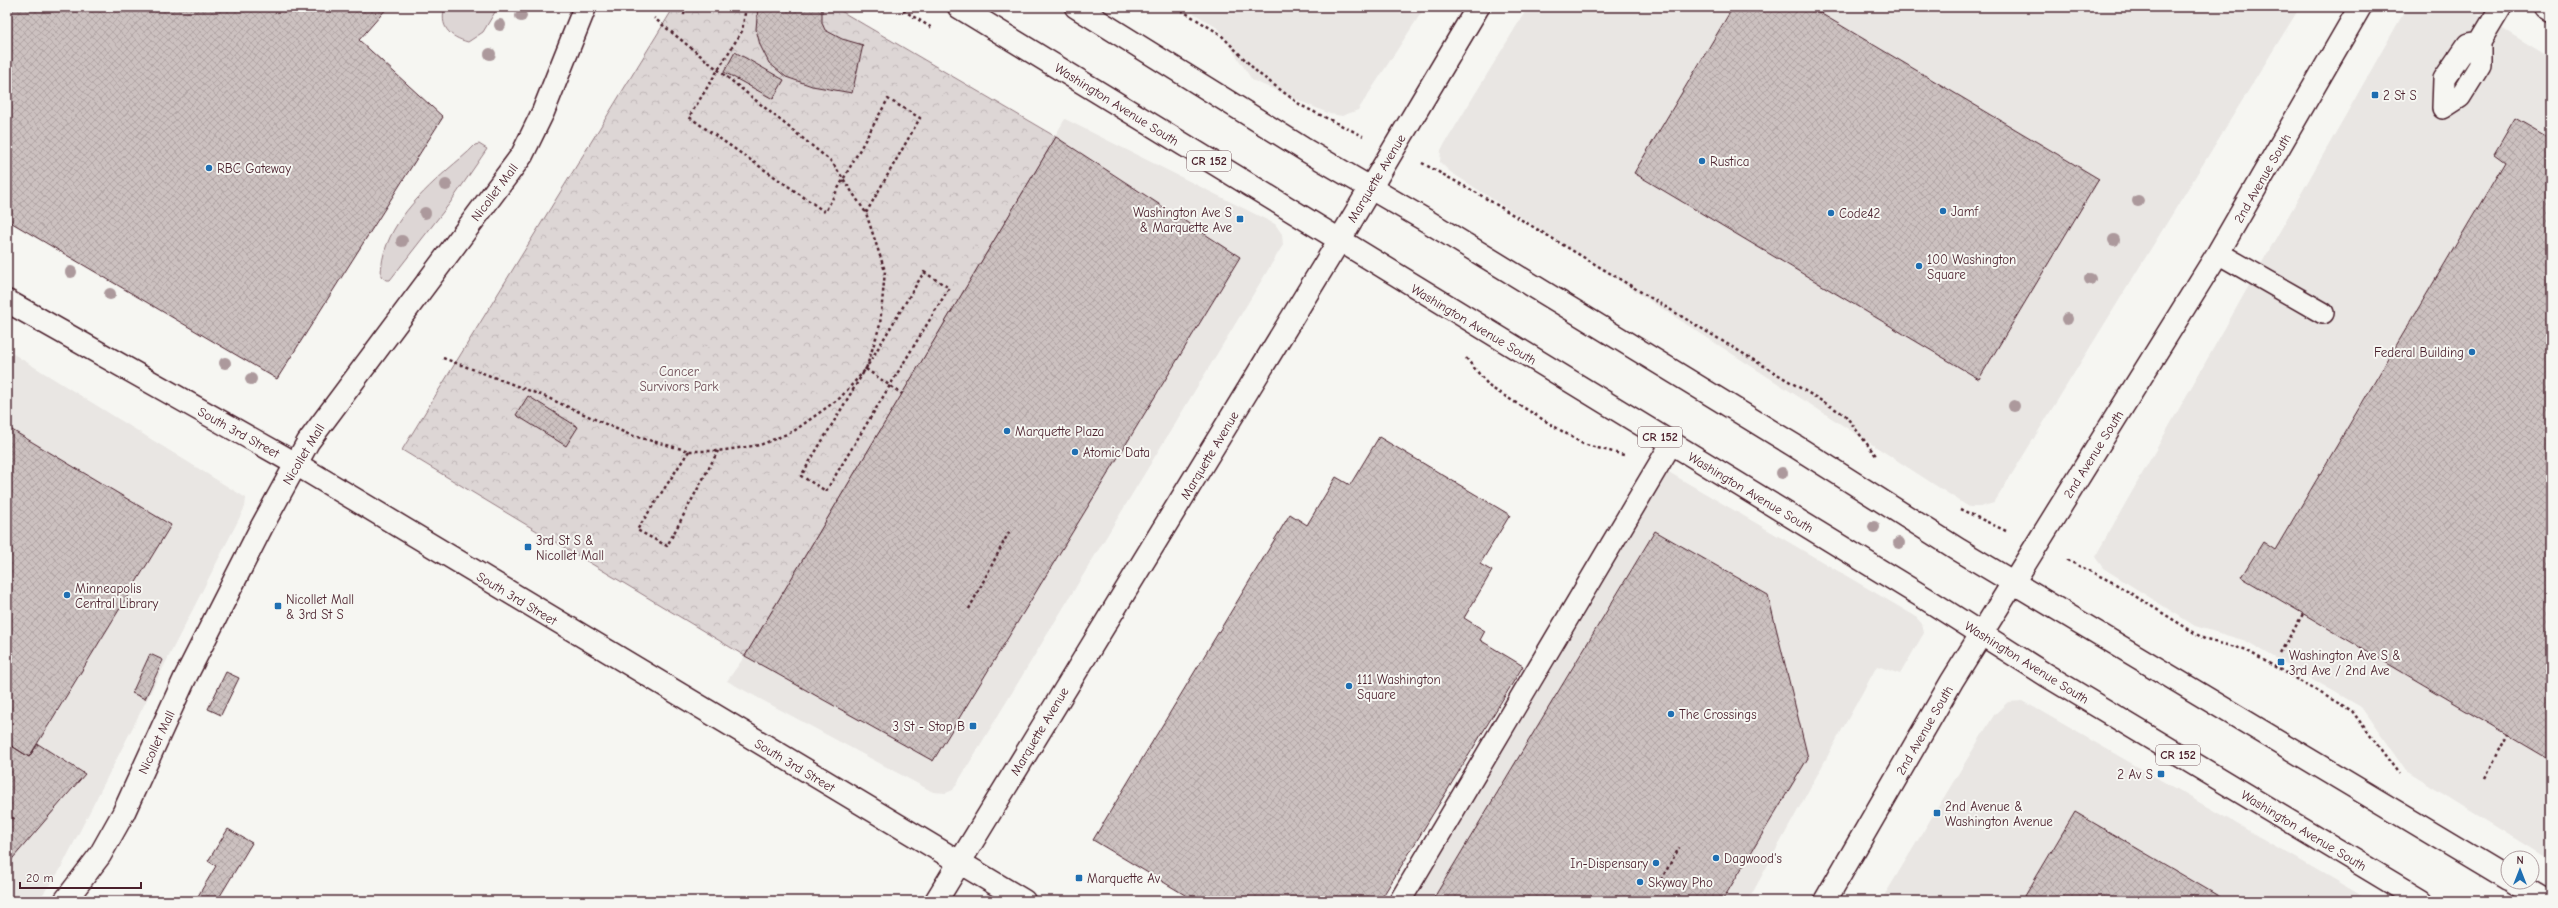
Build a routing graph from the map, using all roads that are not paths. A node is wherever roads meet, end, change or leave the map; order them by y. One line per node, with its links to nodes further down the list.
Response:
1 (585, 7): 16 (main road, Nicollet Mall)
2 (959, 7): 11 (main road, Washington Avenue South / CR 152)
3 (1076, 7): 10 (main road)
4 (1478, 7): 10 (main road, Marquette Avenue)
5 (2360, 7): 12 (main road, 2nd Avenue South)
6 (2501, 7): 9 (lane)
7 (2546, 7): 8 (main road)
8 (2551, 10)
9 (2480, 42)
10 (1370, 186): 11 (main road, Marquette Avenue); 17 (main road)
11 (1339, 241): 15 (main road, Washington Avenue South / CR 152); 19 (main road, Marquette Avenue)
12 (2218, 253): 14 (lane); 17 (main road, 2nd Avenue South)
13 (7, 301): 16 (main road, South 3rd Street)
14 (2323, 313)
15 (1671, 444): 18 (main road, Washington Avenue South / CR 152); 25 (lane)
16 (296, 464): 19 (main road, South 3rd Street); 22 (main road, Nicollet Mall)
17 (2014, 582): 18 (main road, 2nd Avenue South); 20 (main road)
18 (1981, 634): 26 (main road, 2nd Avenue South); 27 (main road, Washington Avenue South / CR 152)
19 (959, 862): 23 (main road, Marquette Avenue); 24 (main road, South 3rd Street)
20 (2500, 874)
21 (2526, 890): 28 (main road)
22 (65, 901)
23 (936, 901)
24 (1024, 901)
25 (1400, 901)
26 (1825, 901)
27 (2422, 901)
28 (2544, 901)

